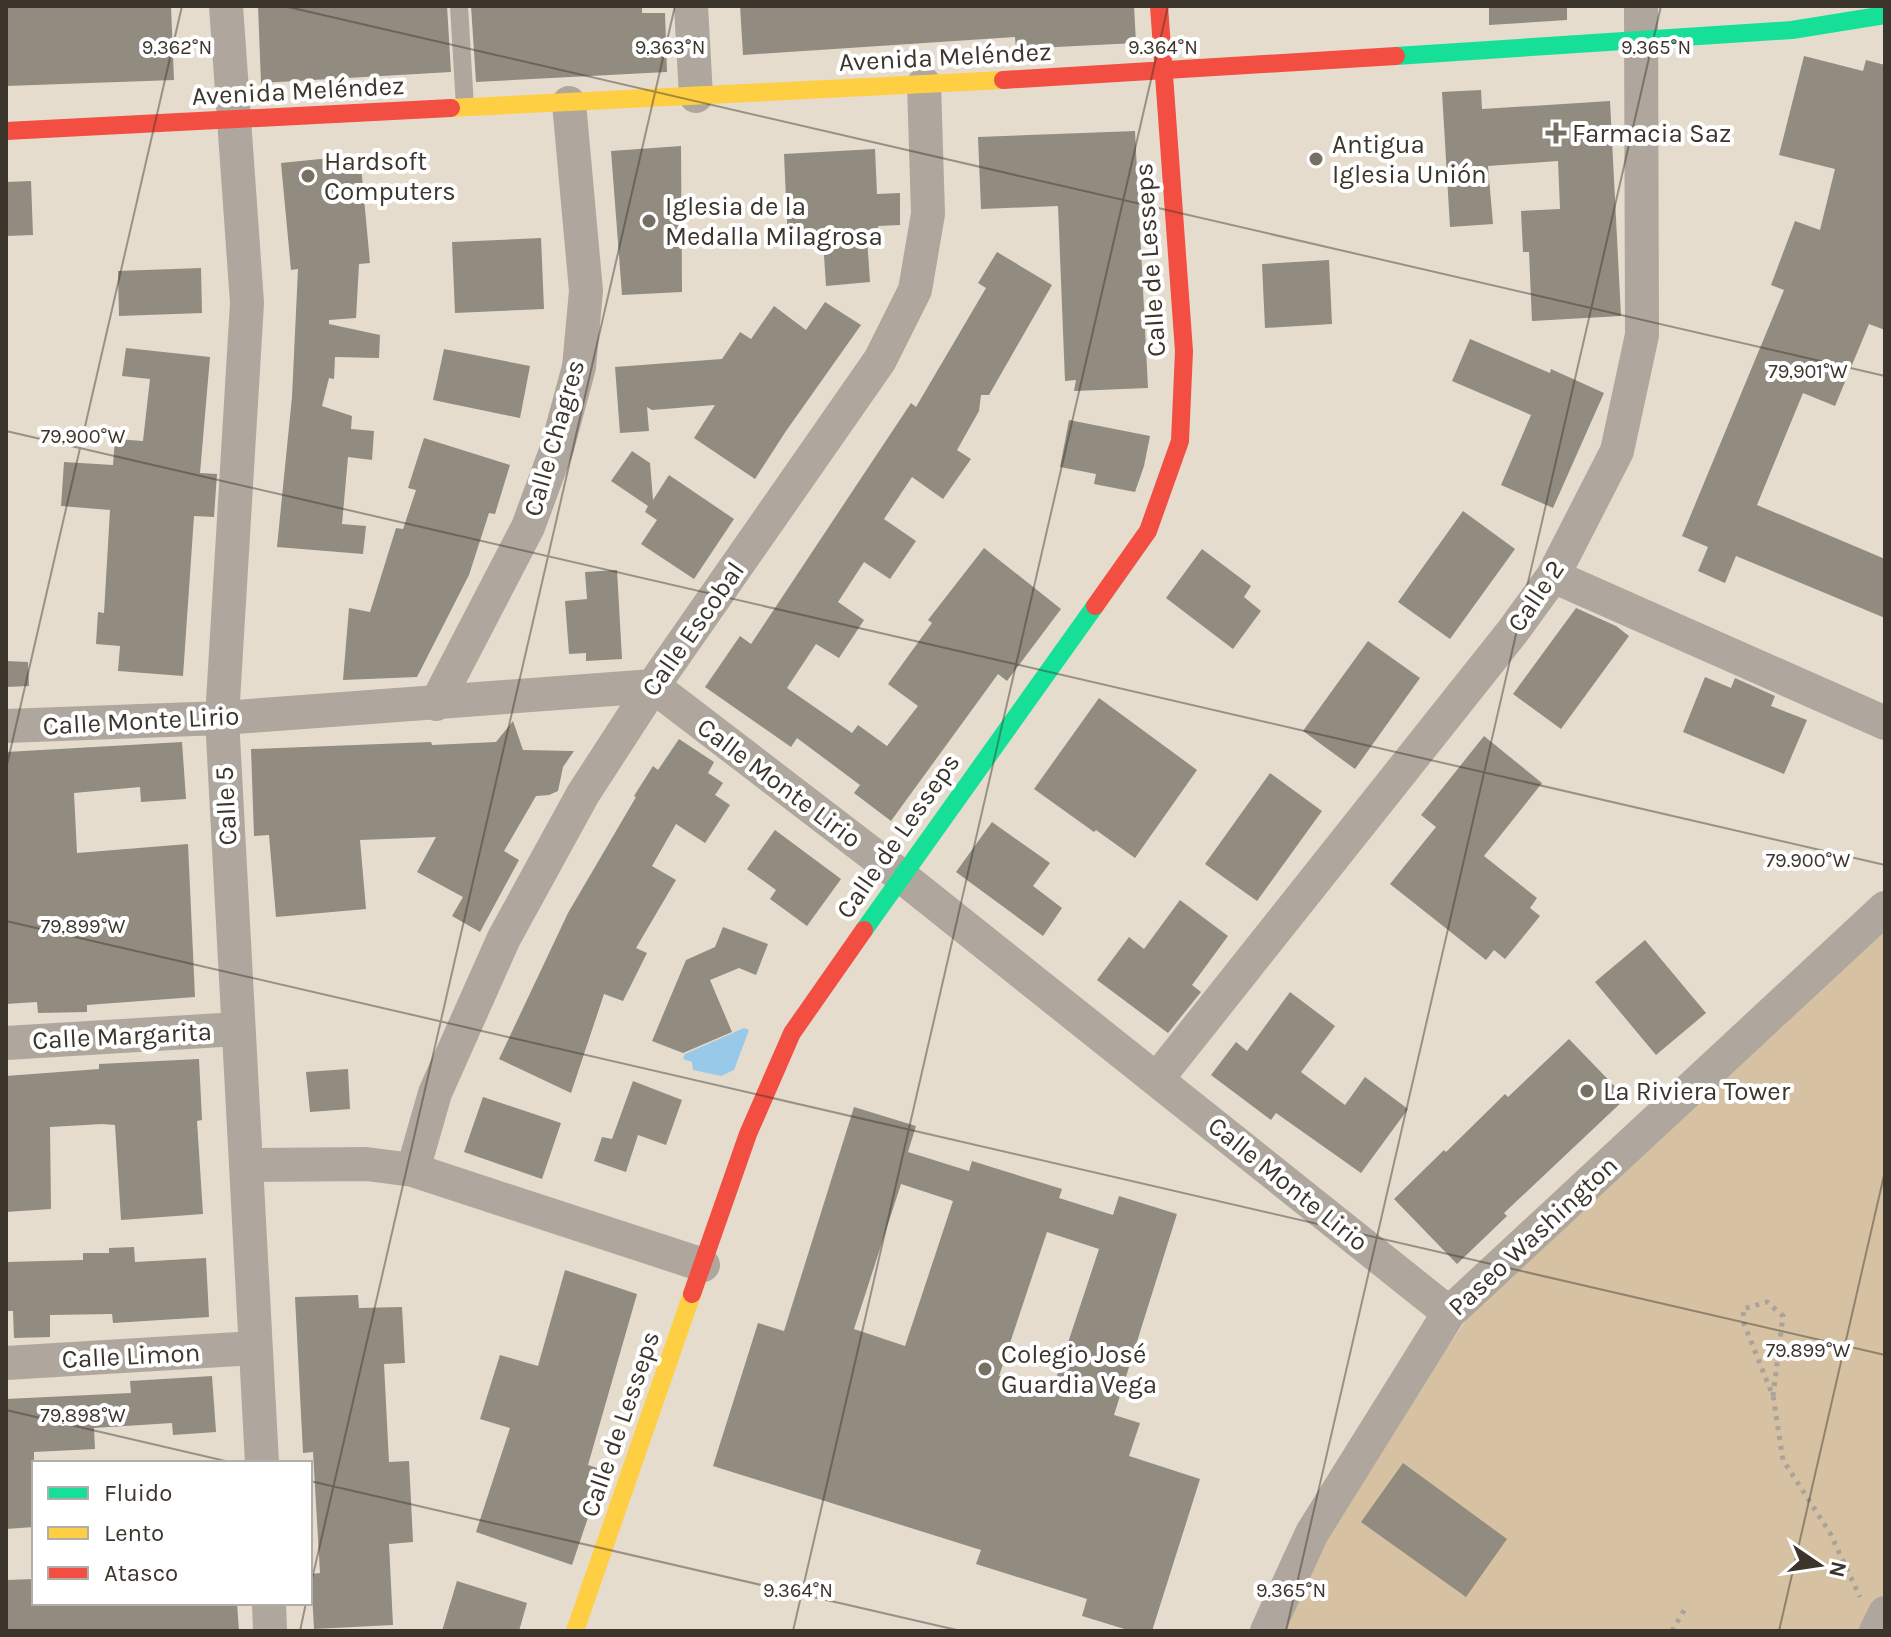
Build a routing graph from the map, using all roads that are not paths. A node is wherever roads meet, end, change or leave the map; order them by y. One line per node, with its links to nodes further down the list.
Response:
1 (226, 6): 13 (street, Calle 5)
2 (459, 6): 12 (lane)
3 (691, 6): 10 (street)
4 (1159, 6): 8 (street, Calle de Lesseps)
5 (1641, 6): 7 (street, Calle 2)
6 (1885, 15): 7 (street, Avenida Meléndez)
7 (1643, 41): 8 (street, Avenida Meléndez); 15 (street, Calle 2)
8 (1163, 72): 9 (street, Avenida Meléndez); 21 (street, Calle de Lesseps)
9 (924, 84): 10 (street, Avenida Meléndez); 16 (street, Calle Escobal)
10 (696, 96): 11 (street, Avenida Meléndez)
11 (569, 103): 12 (street, Avenida Meléndez); 17 (street, Calle Chagres)
12 (465, 108): 13 (street, Avenida Meléndez)
13 (233, 121): 14 (street, Avenida Meléndez); 18 (street, Calle 5)
14 (6, 131)
15 (1553, 576): 19 (street); 25 (street, Calle 2)
16 (653, 686): 17 (street, Calle Monte Lirio); 21 (street, Calle Monte Lirio); 27 (street, Calle Escobal)
17 (436, 704): 18 (street, Calle Monte Lirio)
18 (222, 718): 20 (street, Calle Monte Lirio); 23 (street, Calle 5)
19 (1885, 723)
20 (6, 726)
21 (901, 876): 25 (street, Calle Monte Lirio); 28 (street, Calle de Lesseps)
22 (1885, 908): 29 (street, Paseo Washington)
23 (238, 1029): 24 (street, Calle Margarita); 26 (street, Calle 5)
24 (6, 1043)
25 (1157, 1079): 29 (street, Calle Monte Lirio)
26 (246, 1165): 27 (street); 30 (street, Calle 5)
27 (413, 1170): 28 (street)
28 (703, 1265): 35 (street, Calle de Lesseps)
29 (1449, 1313): 36 (street, Paseo Washington)
30 (255, 1348): 31 (street, Calle Limon); 32 (street, Calle 5)
31 (6, 1363)
32 (262, 1461)
33 (269, 1605): 34 (street)
34 (270, 1631)
35 (575, 1631)
36 (1267, 1631)

